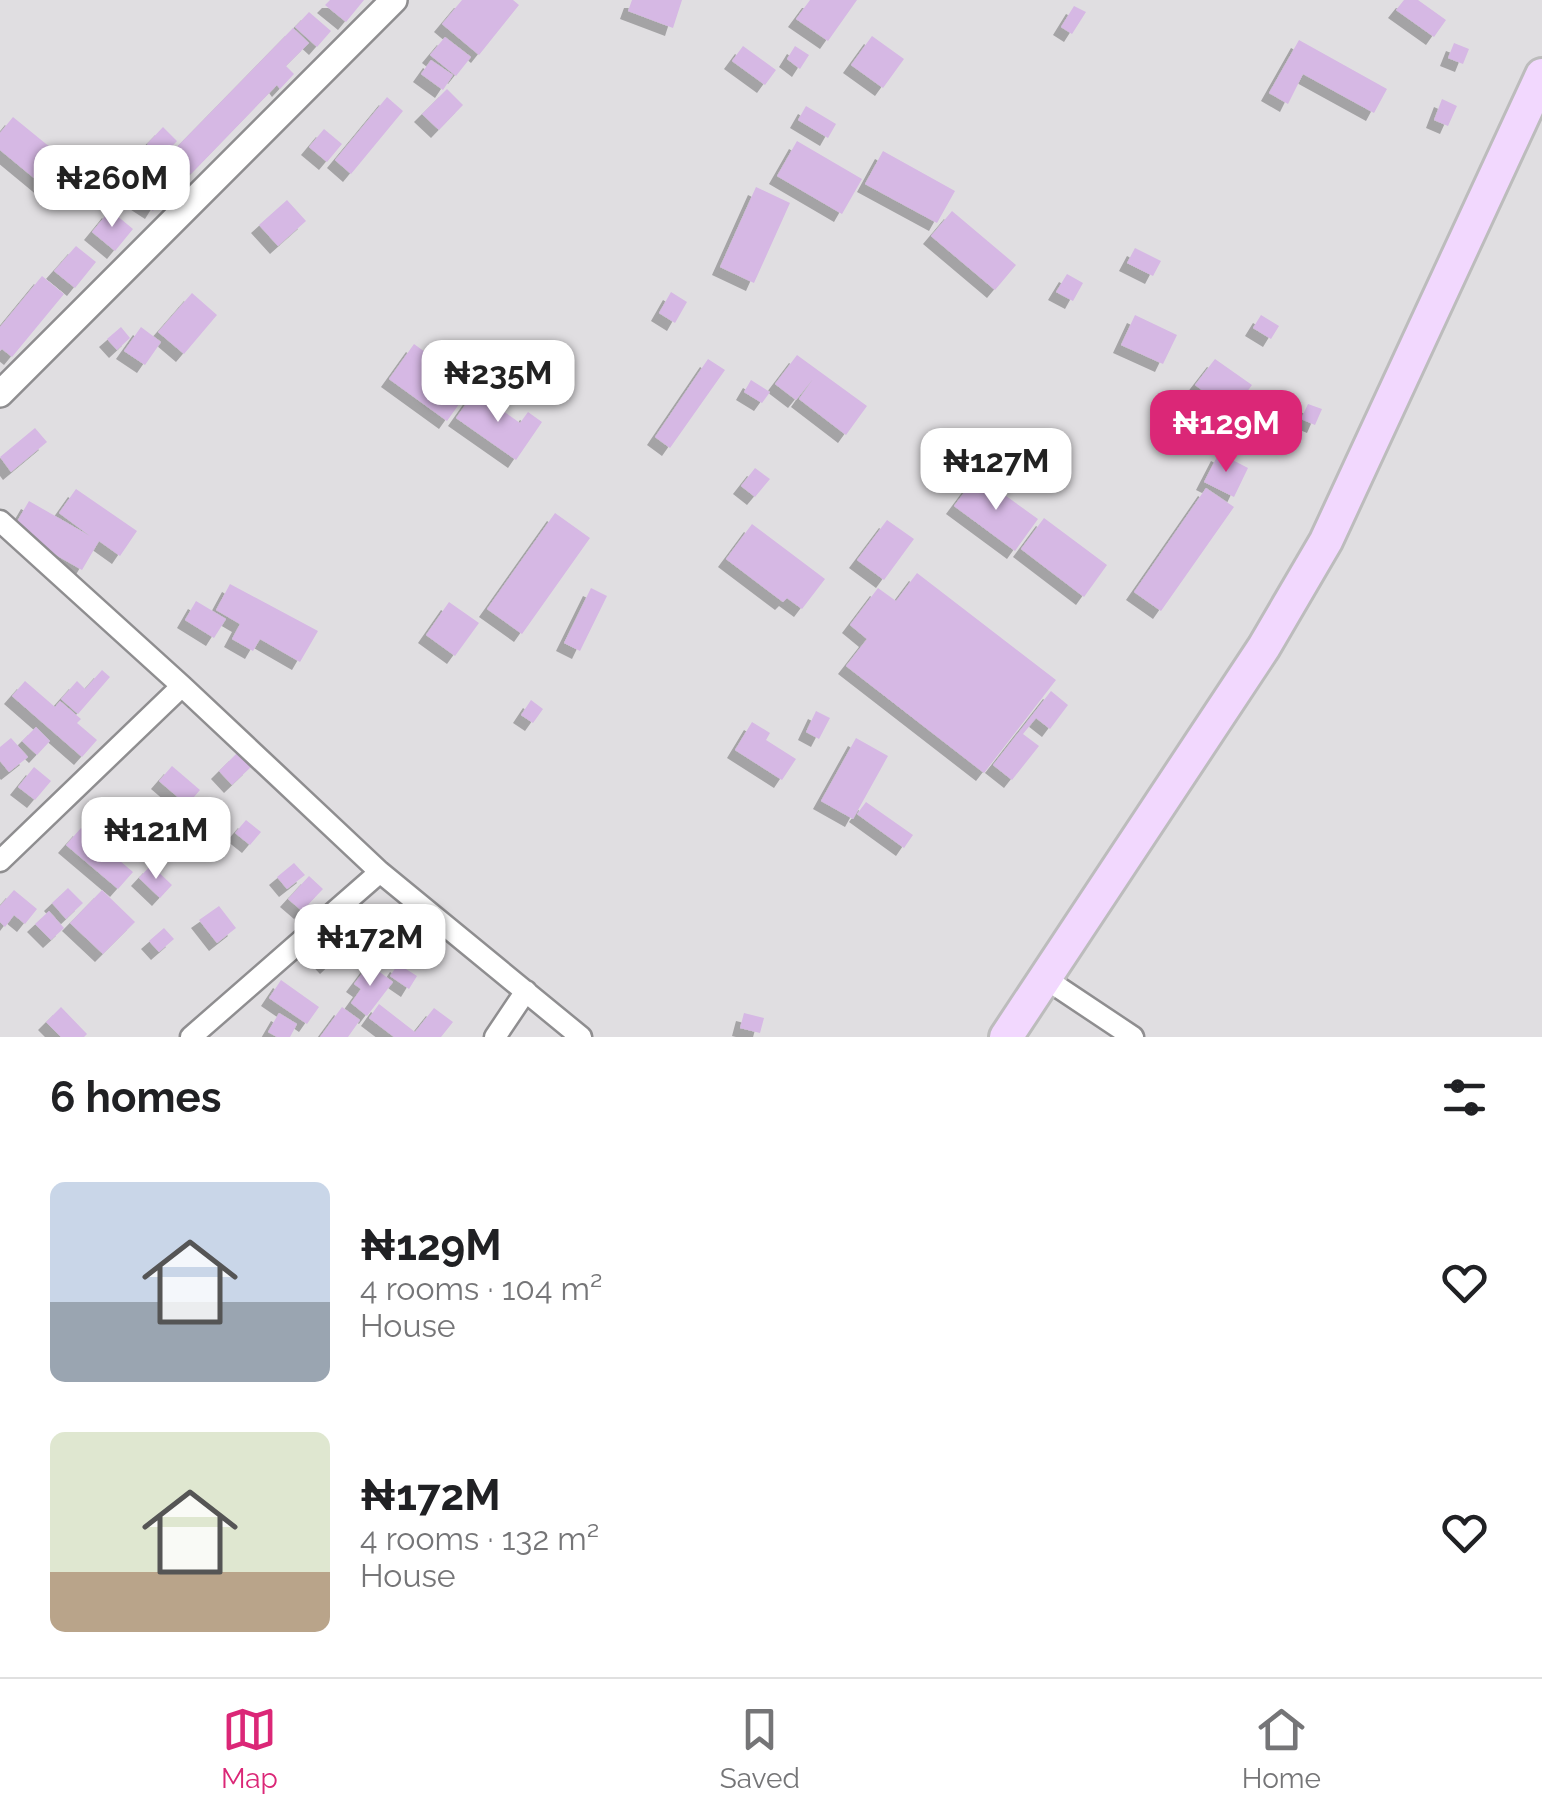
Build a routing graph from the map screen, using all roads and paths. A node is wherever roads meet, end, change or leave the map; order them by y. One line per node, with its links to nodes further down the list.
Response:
1 (394, 0): 3 (street)
2 (1542, 75): 8 (main road)
3 (0, 394)
4 (0, 521): 5 (street)
5 (182, 686): 6 (street); 7 (street)
6 (0, 861)
7 (380, 872): 9 (street); 10 (street)
8 (1046, 979): 13 (main road); 14 (street)
9 (526, 992): 11 (street); 12 (street)
10 (191, 1037)
11 (495, 1037)
12 (581, 1037)
13 (1006, 1037)
14 (1133, 1037)

